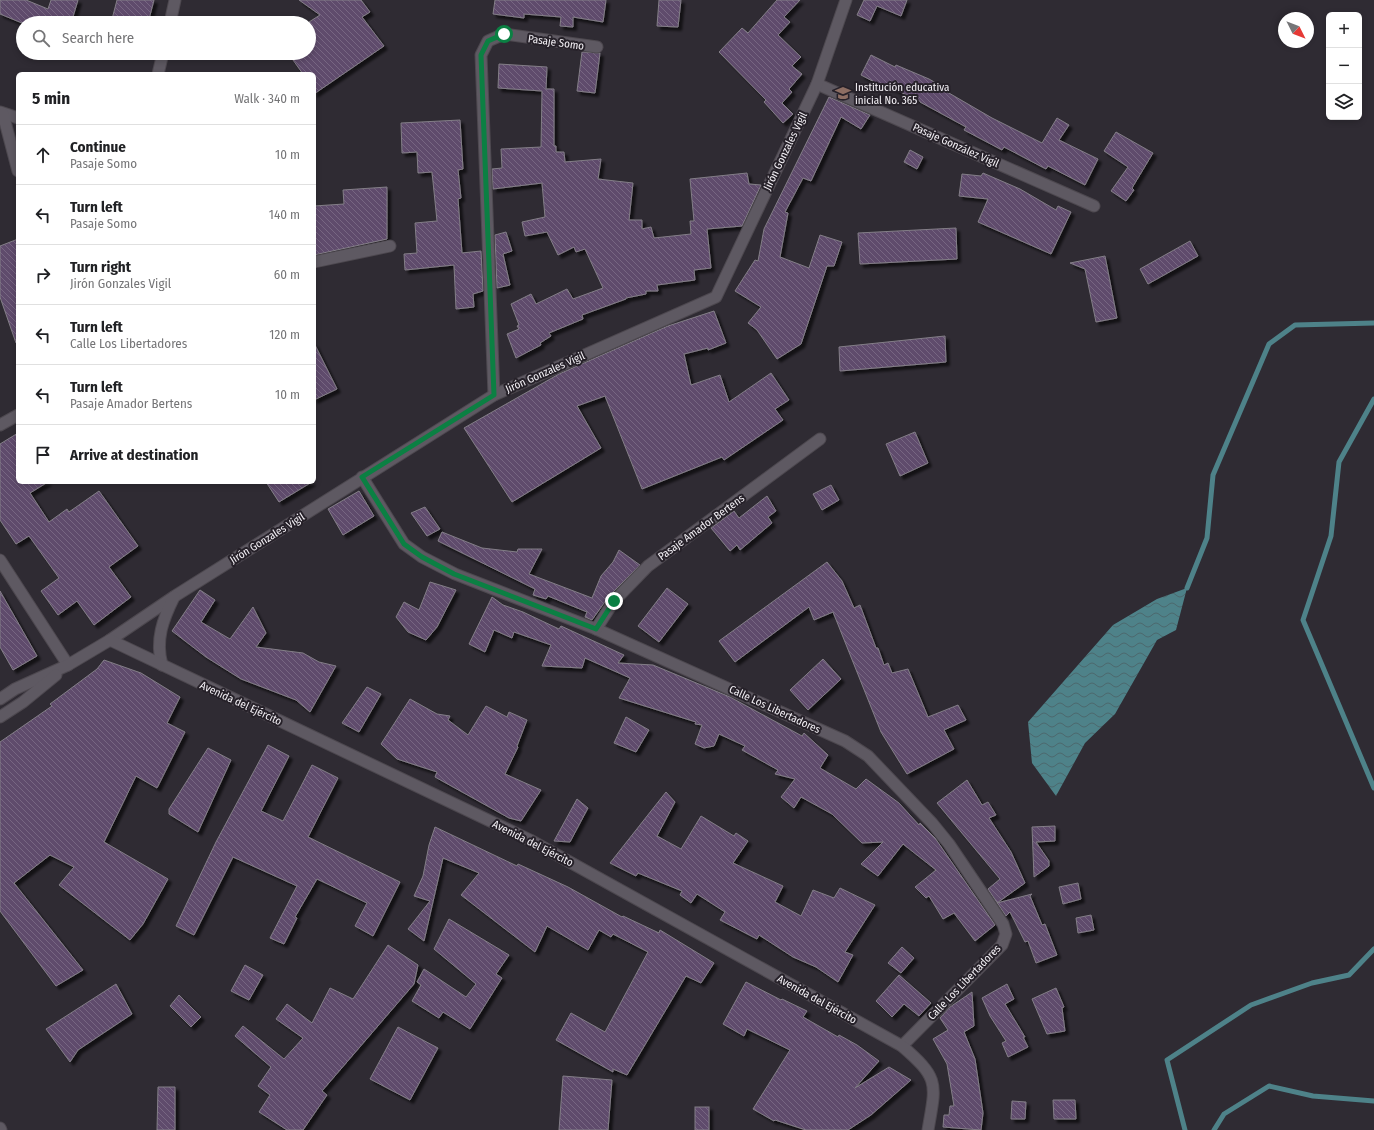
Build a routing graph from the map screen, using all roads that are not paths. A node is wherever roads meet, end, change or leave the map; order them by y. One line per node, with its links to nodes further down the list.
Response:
1 (175, 0): 3 (street)
2 (846, 0): 7 (street, Jirón Gonzales Vigil)
3 (172, 16)
4 (597, 47): 14 (street, Pasaje Somo)
5 (161, 60): 6 (street)
6 (158, 72)
7 (817, 84): 11 (street, Pasaje González Vigil); 14 (street, Jirón Gonzales Vigil)
8 (1, 113): 9 (street); 10 (street)
9 (16, 117)
10 (16, 164)
11 (1094, 206)
12 (390, 246): 13 (street)
13 (316, 262)
14 (494, 395): 18 (street, Jirón Gonzales Vigil)
15 (16, 416): 16 (street)
16 (0, 425)
17 (820, 439): 21 (street, Pasaje Amador Bertens)
18 (362, 477): 20 (street, Jirón Gonzales Vigil); 21 (street, Calle Los Libertadores)
19 (0, 560): 23 (street)
20 (175, 596): 22 (street, Jirón Gonzales Vigil); 24 (street)
21 (596, 629): 27 (street, Calle Los Libertadores)
22 (110, 640): 23 (street); 24 (street, Avenida del Ejército)
23 (68, 665): 25 (street); 26 (street)
24 (162, 665): 27 (street, Avenida del Ejército)
25 (0, 699)
26 (0, 717)
27 (902, 1046): 28 (street, Avenida del Ejército)
28 (928, 1130)

